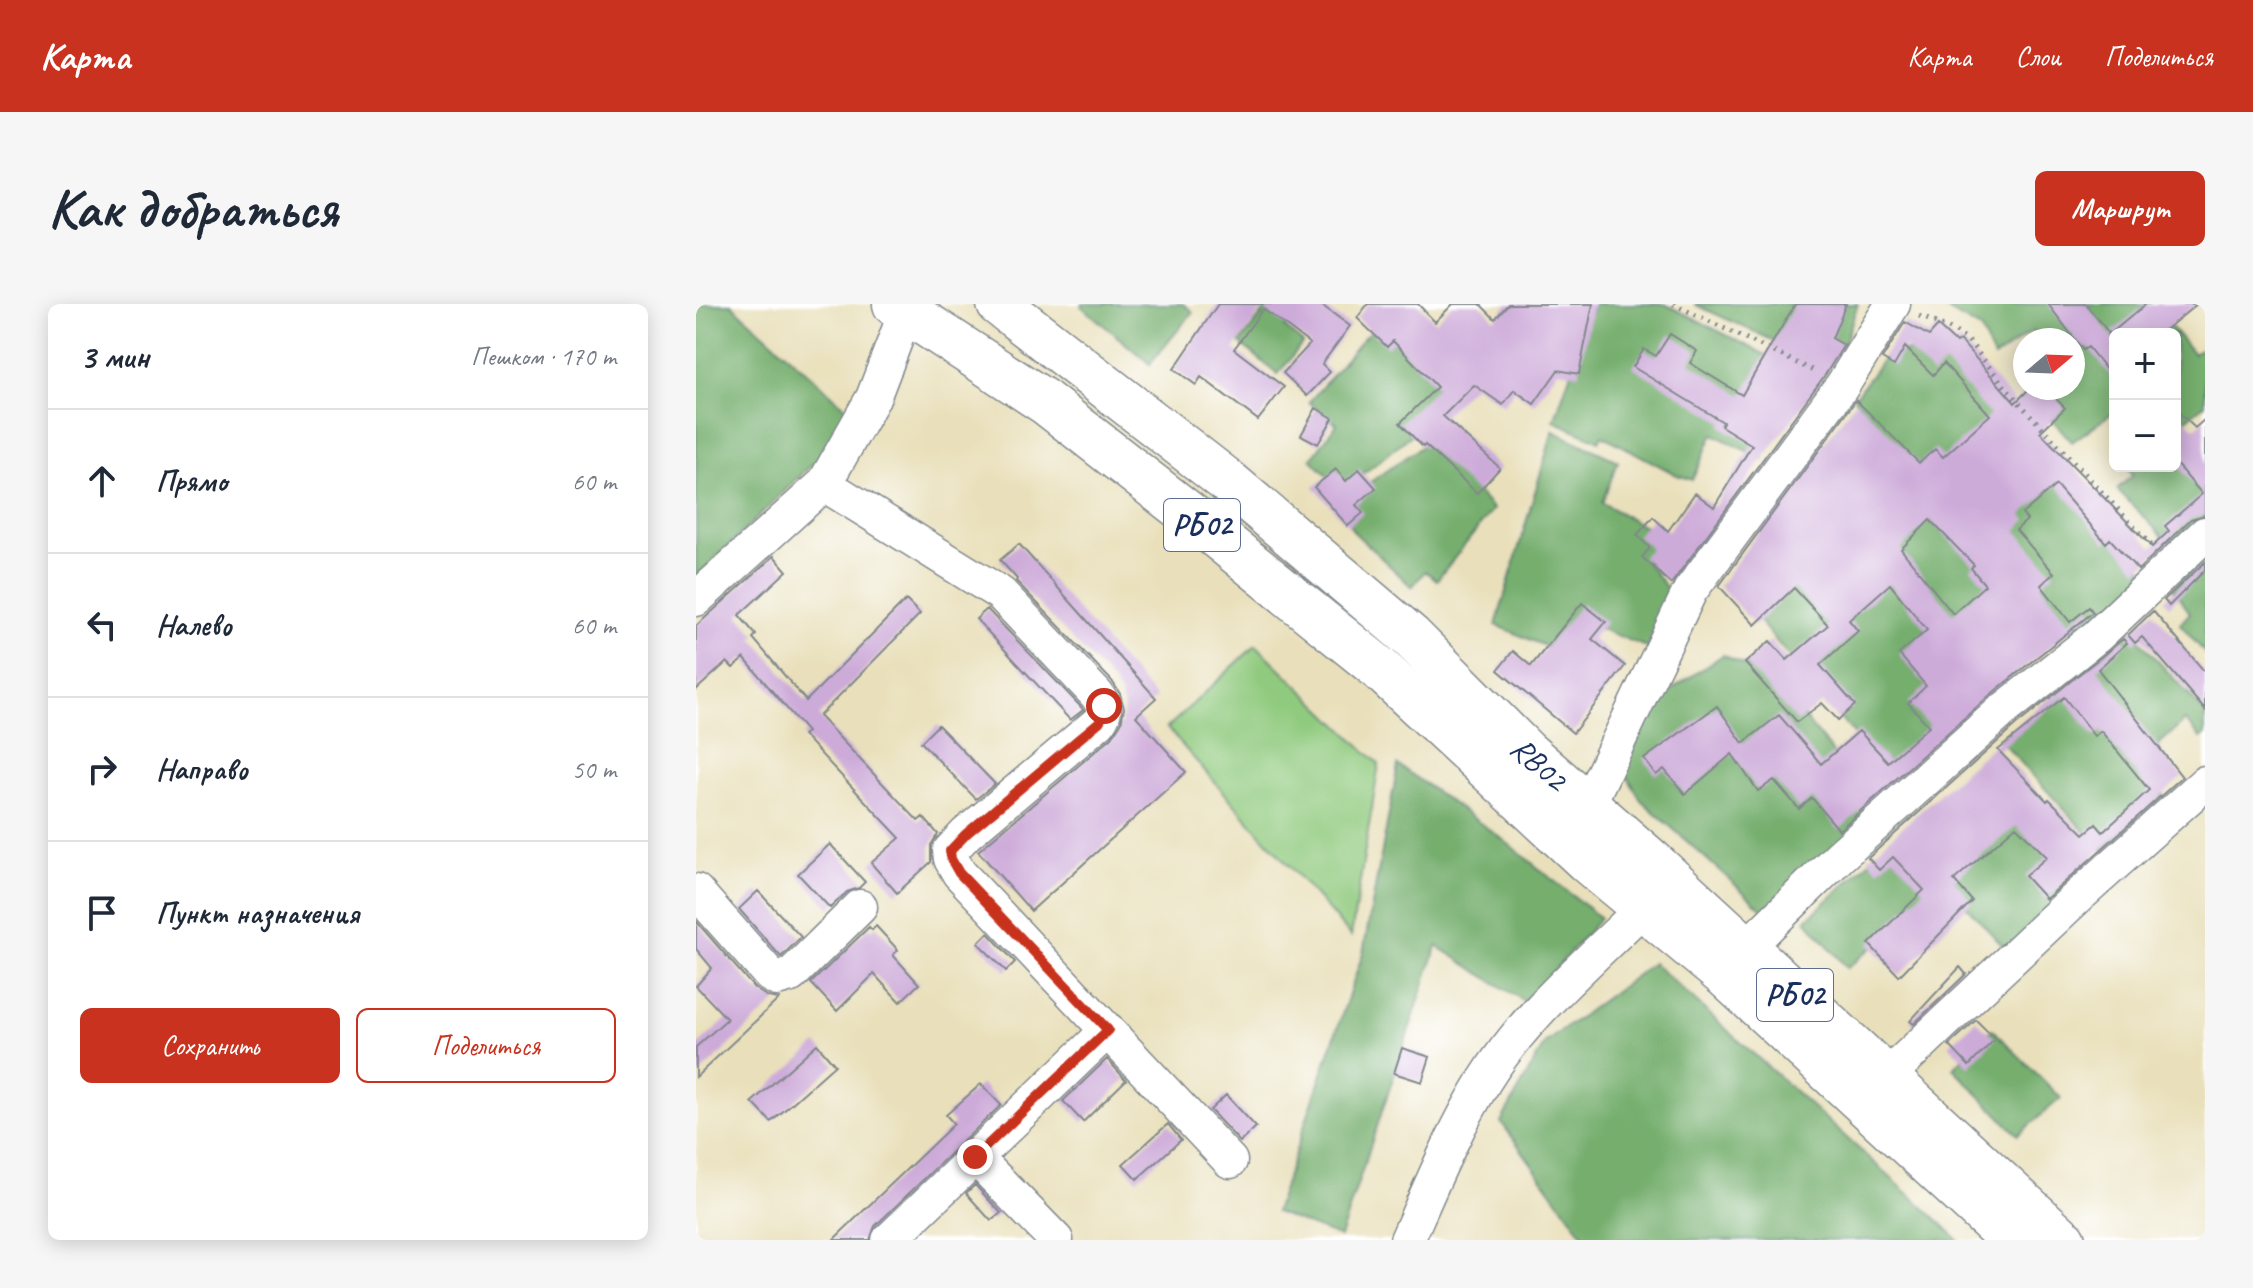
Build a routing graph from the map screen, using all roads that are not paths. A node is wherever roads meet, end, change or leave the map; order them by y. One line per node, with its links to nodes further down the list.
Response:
1 (999, 304): 8 (highway, RB02 / РБ02)
2 (1892, 305): 8 (street)
3 (900, 308): 4 (street); 11 (highway, RB02 / РБ02)
4 (824, 484): 6 (street); 13 (street)
5 (2205, 534): 12 (street)
6 (696, 599)
7 (2205, 783): 14 (street)
8 (1587, 807): 12 (highway, RB02 / РБ02)
9 (696, 891): 10 (street)
10 (860, 907)
11 (1642, 909): 19 (street); 20 (highway, RB02 / РБ02)
12 (1745, 949): 14 (highway, RB02 / РБ02)
13 (1108, 1030): 15 (street); 16 (street)
14 (1885, 1078): 21 (highway, RB02 / РБ02)
15 (975, 1157): 17 (street); 18 (street)
16 (1230, 1161)
17 (889, 1240)
18 (1056, 1240)
19 (1407, 1240)
20 (2012, 1240)
21 (2063, 1240)

